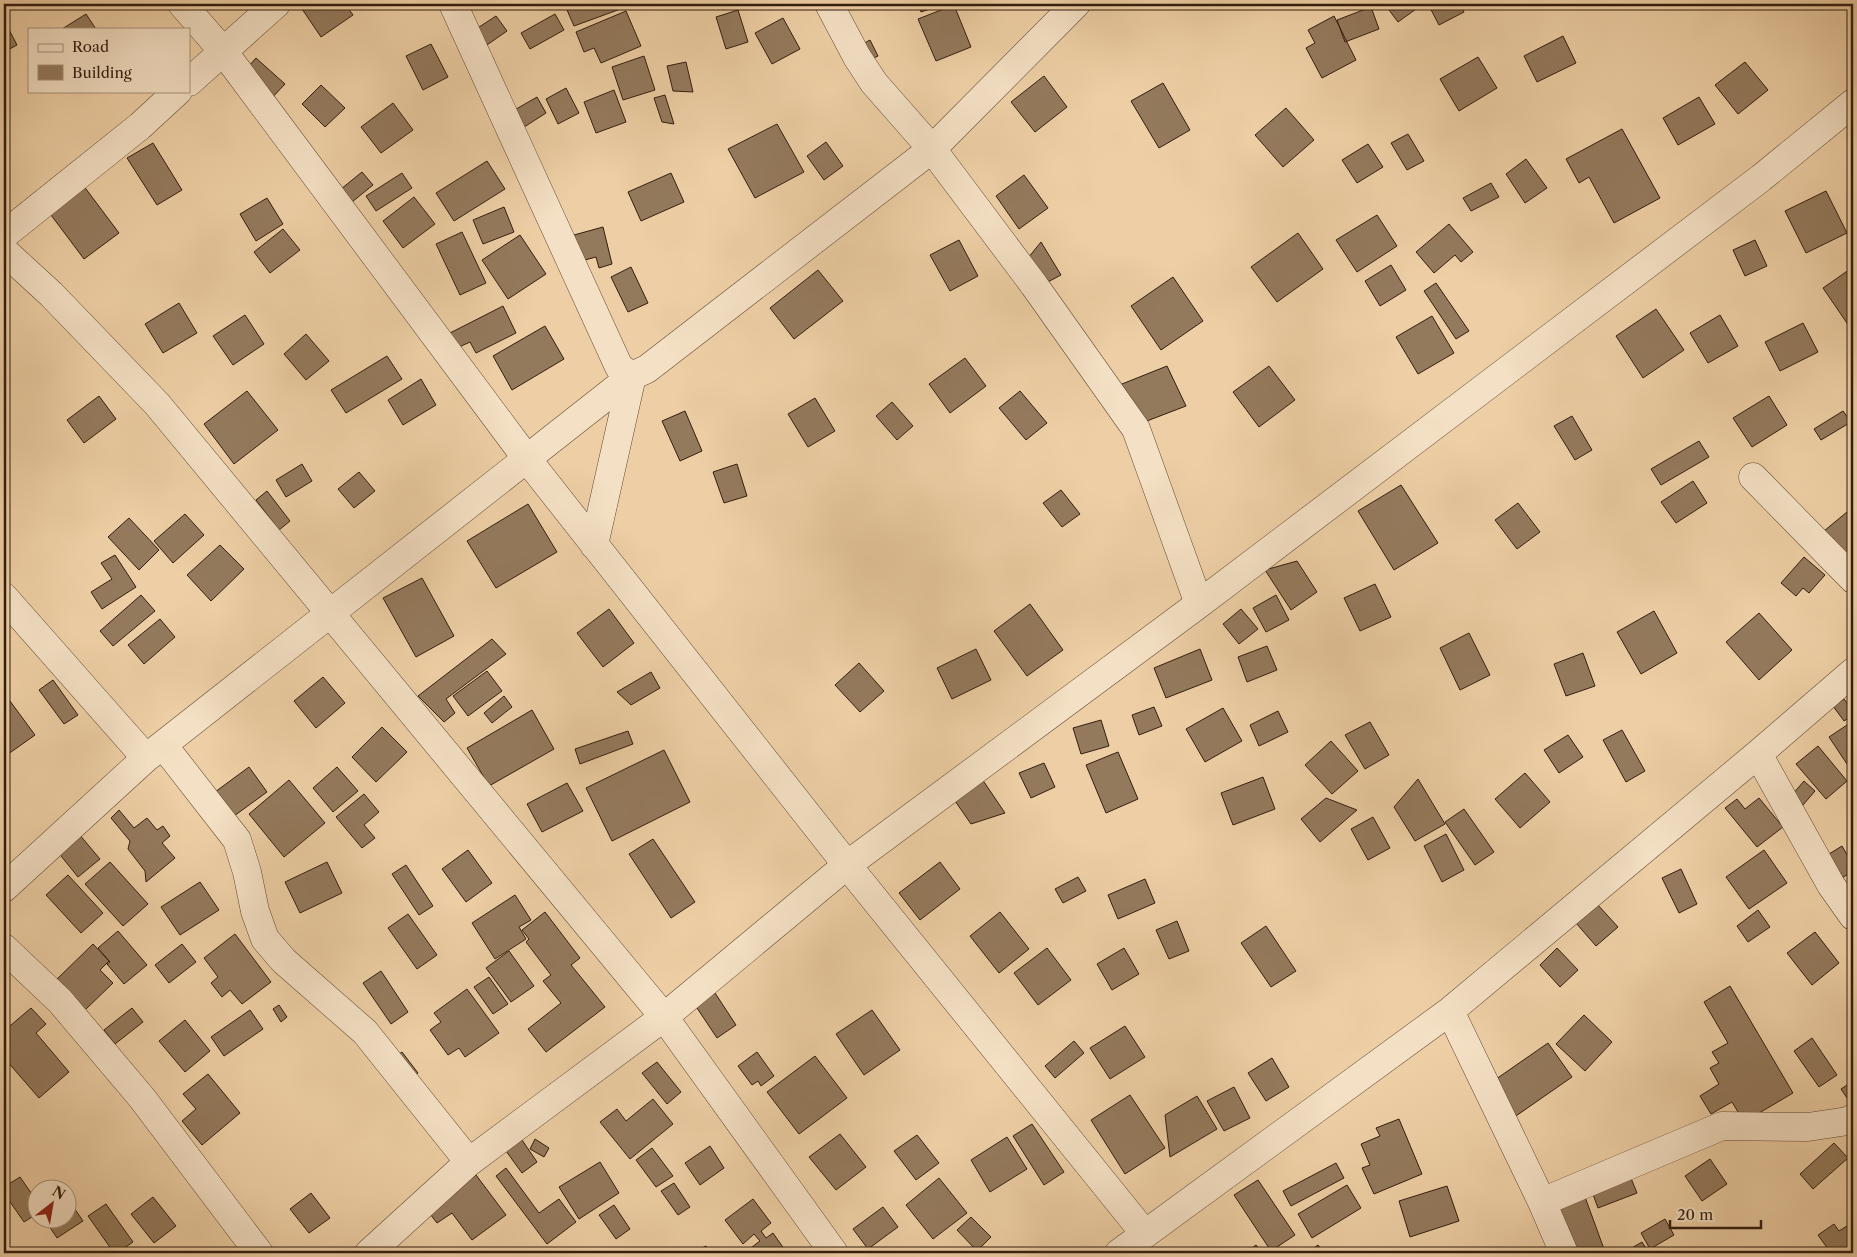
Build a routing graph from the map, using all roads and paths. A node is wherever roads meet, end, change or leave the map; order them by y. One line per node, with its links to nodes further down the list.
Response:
1 (182, 4): 6 (street)
2 (276, 4): 6 (street)
3 (453, 4): 13 (street)
4 (829, 4): 10 (street)
5 (1076, 4): 10 (street)
6 (223, 51): 7 (street); 14 (street)
7 (190, 81)
8 (177, 92): 11 (street)
9 (1853, 103): 19 (street)
10 (932, 150): 13 (street); 19 (street)
11 (4, 235)
12 (4, 251): 20 (street)
13 (632, 376): 14 (street); 16 (street)
14 (527, 459): 16 (street); 20 (street)
15 (1753, 477): 17 (street)
16 (594, 545): 24 (street)
17 (1853, 579)
18 (4, 597): 22 (street)
19 (1199, 604): 24 (street)
20 (329, 614): 22 (street); 29 (street)
21 (1853, 672): 23 (street)
22 (155, 751): 25 (street); 31 (street)
23 (1758, 754): 26 (street); 28 (street)
24 (846, 865): 29 (street); 33 (street)
25 (4, 888)
26 (1853, 916)
27 (4, 948): 34 (street)
28 (1450, 1011): 32 (street); 33 (street)
29 (664, 1017): 31 (street); 36 (street)
30 (1853, 1118): 32 (street)
31 (469, 1162): 35 (street)
32 (1542, 1202): 38 (street)
33 (1145, 1234): 37 (street)
34 (259, 1253)
35 (368, 1253)
36 (834, 1253)
37 (1119, 1253)
38 (1564, 1253)

